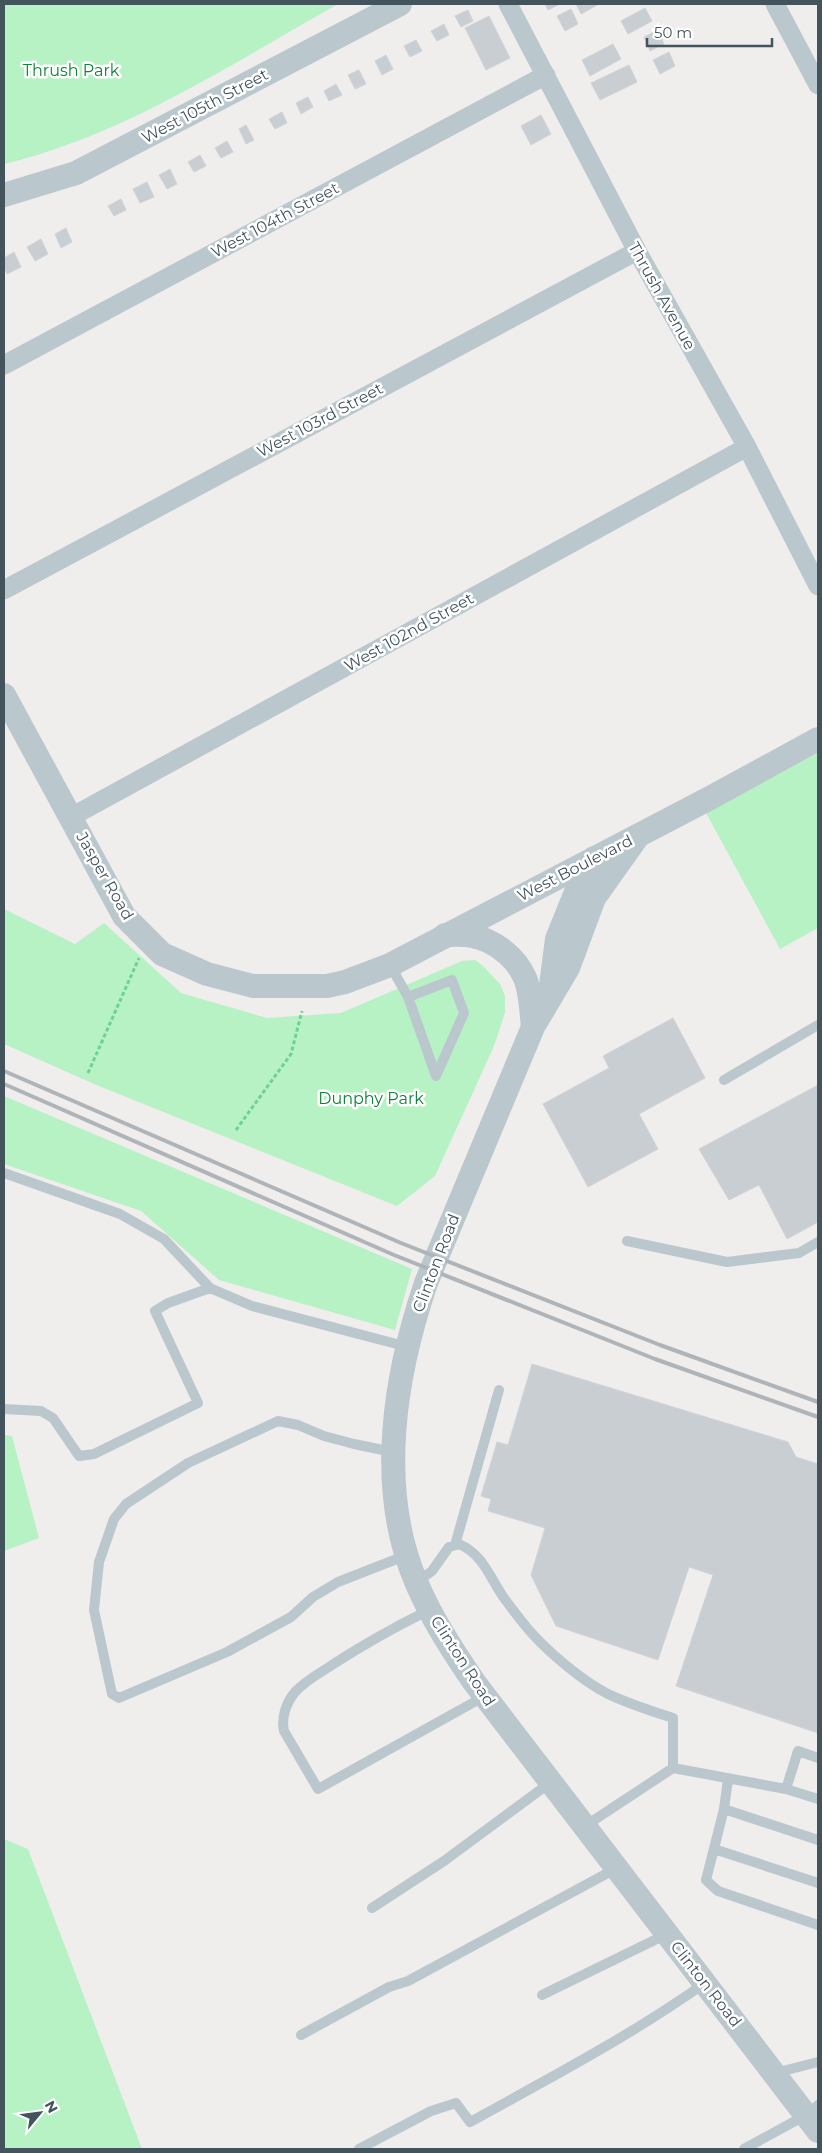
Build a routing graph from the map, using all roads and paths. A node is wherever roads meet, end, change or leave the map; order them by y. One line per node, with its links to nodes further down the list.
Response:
1 (400, 4): 6 (street, West 105th Street)
2 (508, 4): 4 (street, Thrush Avenue)
3 (775, 4): 5 (street)
4 (546, 76): 7 (street, Thrush Avenue); 8 (street, West 104th Street)
5 (818, 85)
6 (4, 195)
7 (637, 251): 9 (street, Thrush Avenue); 11 (street, West 103rd Street)
8 (4, 365)
9 (747, 447): 10 (street, Thrush Avenue); 14 (street, West 102nd Street)
10 (818, 586)
11 (4, 590)
12 (4, 695): 14 (street, Jasper Road)
13 (818, 739): 15 (street, West Boulevard)
14 (71, 817): 21 (street, Jasper Road)
15 (638, 836): 16 (street, West Boulevard); 17 (street, Clinton Road)
16 (594, 858): 17 (street, Clinton Road); 18 (street, West Boulevard)
17 (586, 892): 25 (street, Clinton Road)
18 (445, 935): 20 (street, West Boulevard); 25 (street)
19 (139, 958): 26 (path)
20 (390, 965): 21 (street, West Boulevard); 22 (lane)
21 (327, 986)
22 (408, 997): 22 (lane)
23 (302, 1011): 28 (path)
24 (818, 1025): 27 (lane)
25 (533, 1027): 33 (street, Clinton Road)
26 (88, 1073)
27 (724, 1080)
28 (236, 1130)
29 (4, 1173): 32 (lane)
30 (627, 1241): 31 (lane)
31 (818, 1242)
32 (210, 1288): 33 (lane); 35 (lane)
33 (408, 1347): 36 (street, Clinton Road)
34 (499, 1390): 37 (lane)
35 (4, 1409)
36 (393, 1452): 38 (street, Clinton Road); 38 (lane)
37 (456, 1545): 39 (lane); 43 (lane)
38 (408, 1555): 39 (street, Clinton Road)
39 (416, 1583): 40 (street, Clinton Road)
40 (429, 1610): 41 (street, Clinton Road); 41 (lane)
41 (485, 1696): 45 (street, Clinton Road)
42 (818, 1758): 46 (lane)
43 (673, 1768): 44 (lane); 49 (lane)
44 (728, 1779): 46 (lane); 48 (lane)
45 (551, 1782): 49 (street, Clinton Road); 54 (lane)
46 (786, 1789): 47 (lane)
47 (818, 1799)
48 (724, 1809): 50 (lane); 51 (lane)
49 (584, 1826): 52 (street, Clinton Road)
50 (818, 1840)
51 (714, 1849): 53 (lane); 55 (lane)
52 (616, 1868): 56 (street, Clinton Road); 59 (lane)
53 (818, 1882)
54 (372, 1908)
55 (818, 1925)
56 (667, 1934): 57 (street, Clinton Road); 58 (lane)
57 (704, 1983): 61 (street, Clinton Road); 64 (lane)
58 (542, 1995)
59 (301, 2036)
60 (818, 2062): 61 (lane)
61 (774, 2073): 62 (street, Clinton Road)
62 (814, 2117): 63 (lane)
63 (750, 2148)
64 (360, 2149)

